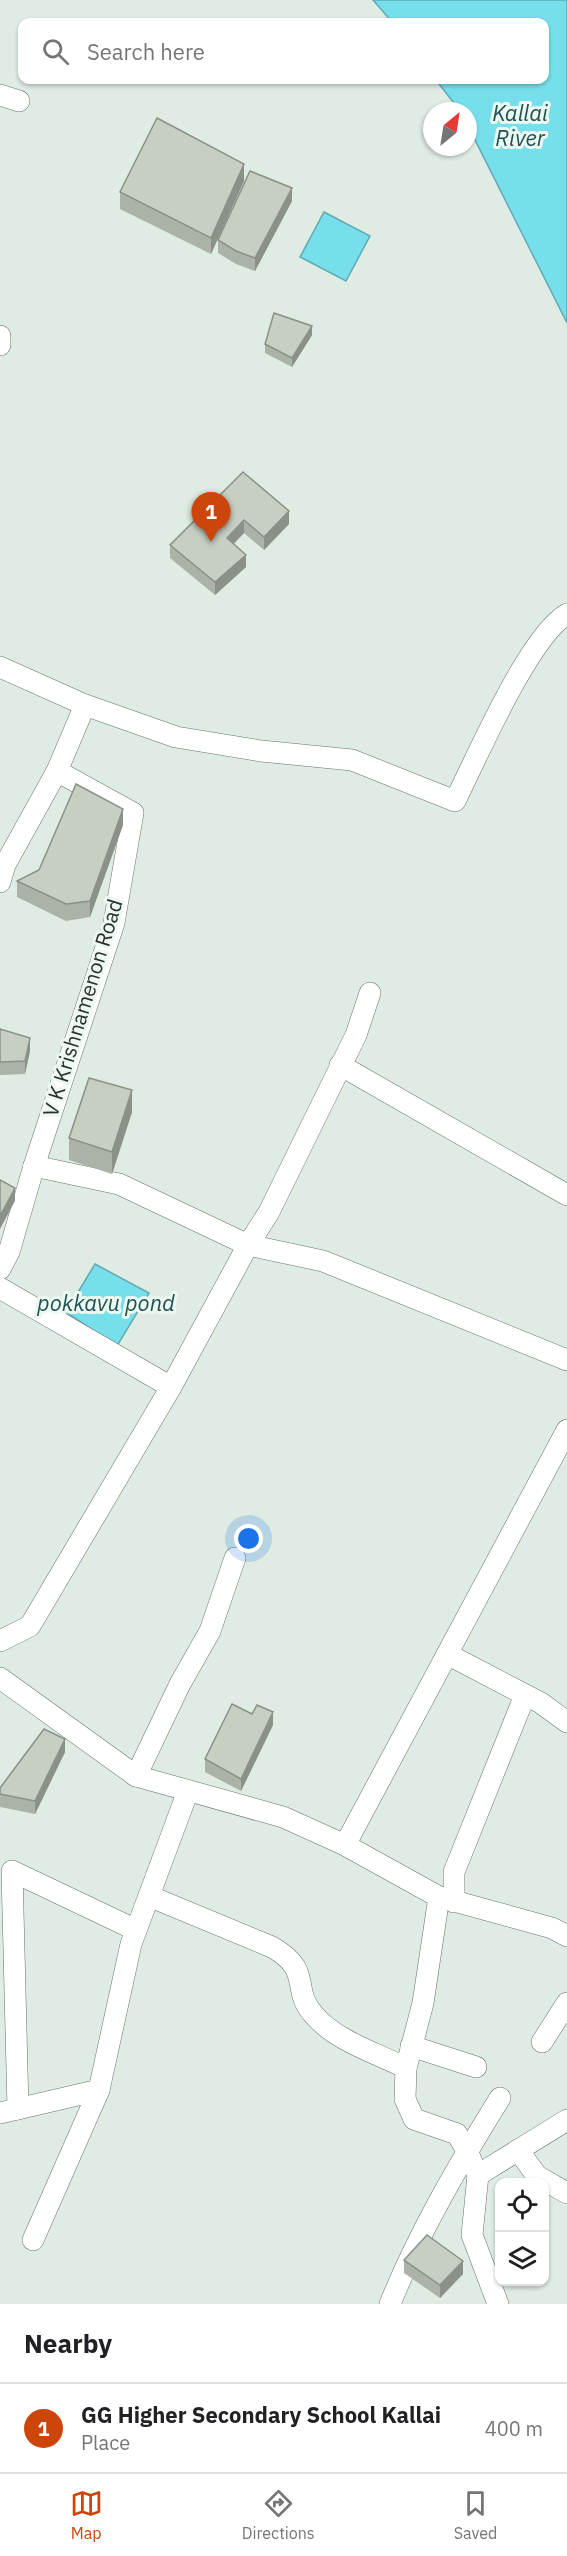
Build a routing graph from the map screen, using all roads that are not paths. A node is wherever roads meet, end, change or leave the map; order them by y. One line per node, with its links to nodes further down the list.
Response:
1 (0, 336): 2 (street)
2 (0, 345)
3 (567, 614): 5 (street)
4 (0, 667): 5 (street)
5 (85, 705): 6 (street)
6 (57, 771): 7 (street); 10 (street, V K Krishnamenon Road)
7 (2, 869)
8 (370, 993): 9 (street)
9 (340, 1065): 11 (street); 12 (street)
10 (34, 1166): 12 (street); 13 (street, V K Krishnamenon Road)
11 (567, 1195)
12 (248, 1245): 15 (street); 16 (street)
13 (0, 1269)
14 (0, 1288): 16 (street)
15 (567, 1360)
16 (171, 1387): 19 (street)
17 (567, 1430): 20 (street)
18 (235, 1558): 24 (street)
19 (0, 1641)
20 (447, 1654): 22 (street); 26 (street)
21 (0, 1678): 24 (street)
22 (525, 1695): 23 (street); 28 (street)
23 (567, 1722)
24 (136, 1776): 25 (street)
25 (188, 1791): 26 (street); 27 (street)
26 (345, 1845): 28 (street)
27 (149, 1896): 29 (street); 35 (street)
28 (447, 1899): 30 (street); 33 (street)
29 (136, 1930): 36 (street); 38 (street)
30 (567, 1936)
31 (567, 2003): 32 (street)
32 (542, 2042)
33 (411, 2046): 34 (street); 35 (street)
34 (476, 2067)
35 (406, 2068): 41 (street)
36 (99, 2090): 38 (street); 44 (street)
37 (500, 2098): 41 (street)
38 (9, 2111)
39 (567, 2120): 40 (street)
40 (518, 2150): 42 (street); 43 (street)
41 (467, 2151): 42 (street); 45 (street)
42 (478, 2175): 46 (street)
43 (567, 2193)
44 (33, 2240)
45 (390, 2304)
46 (498, 2304)

